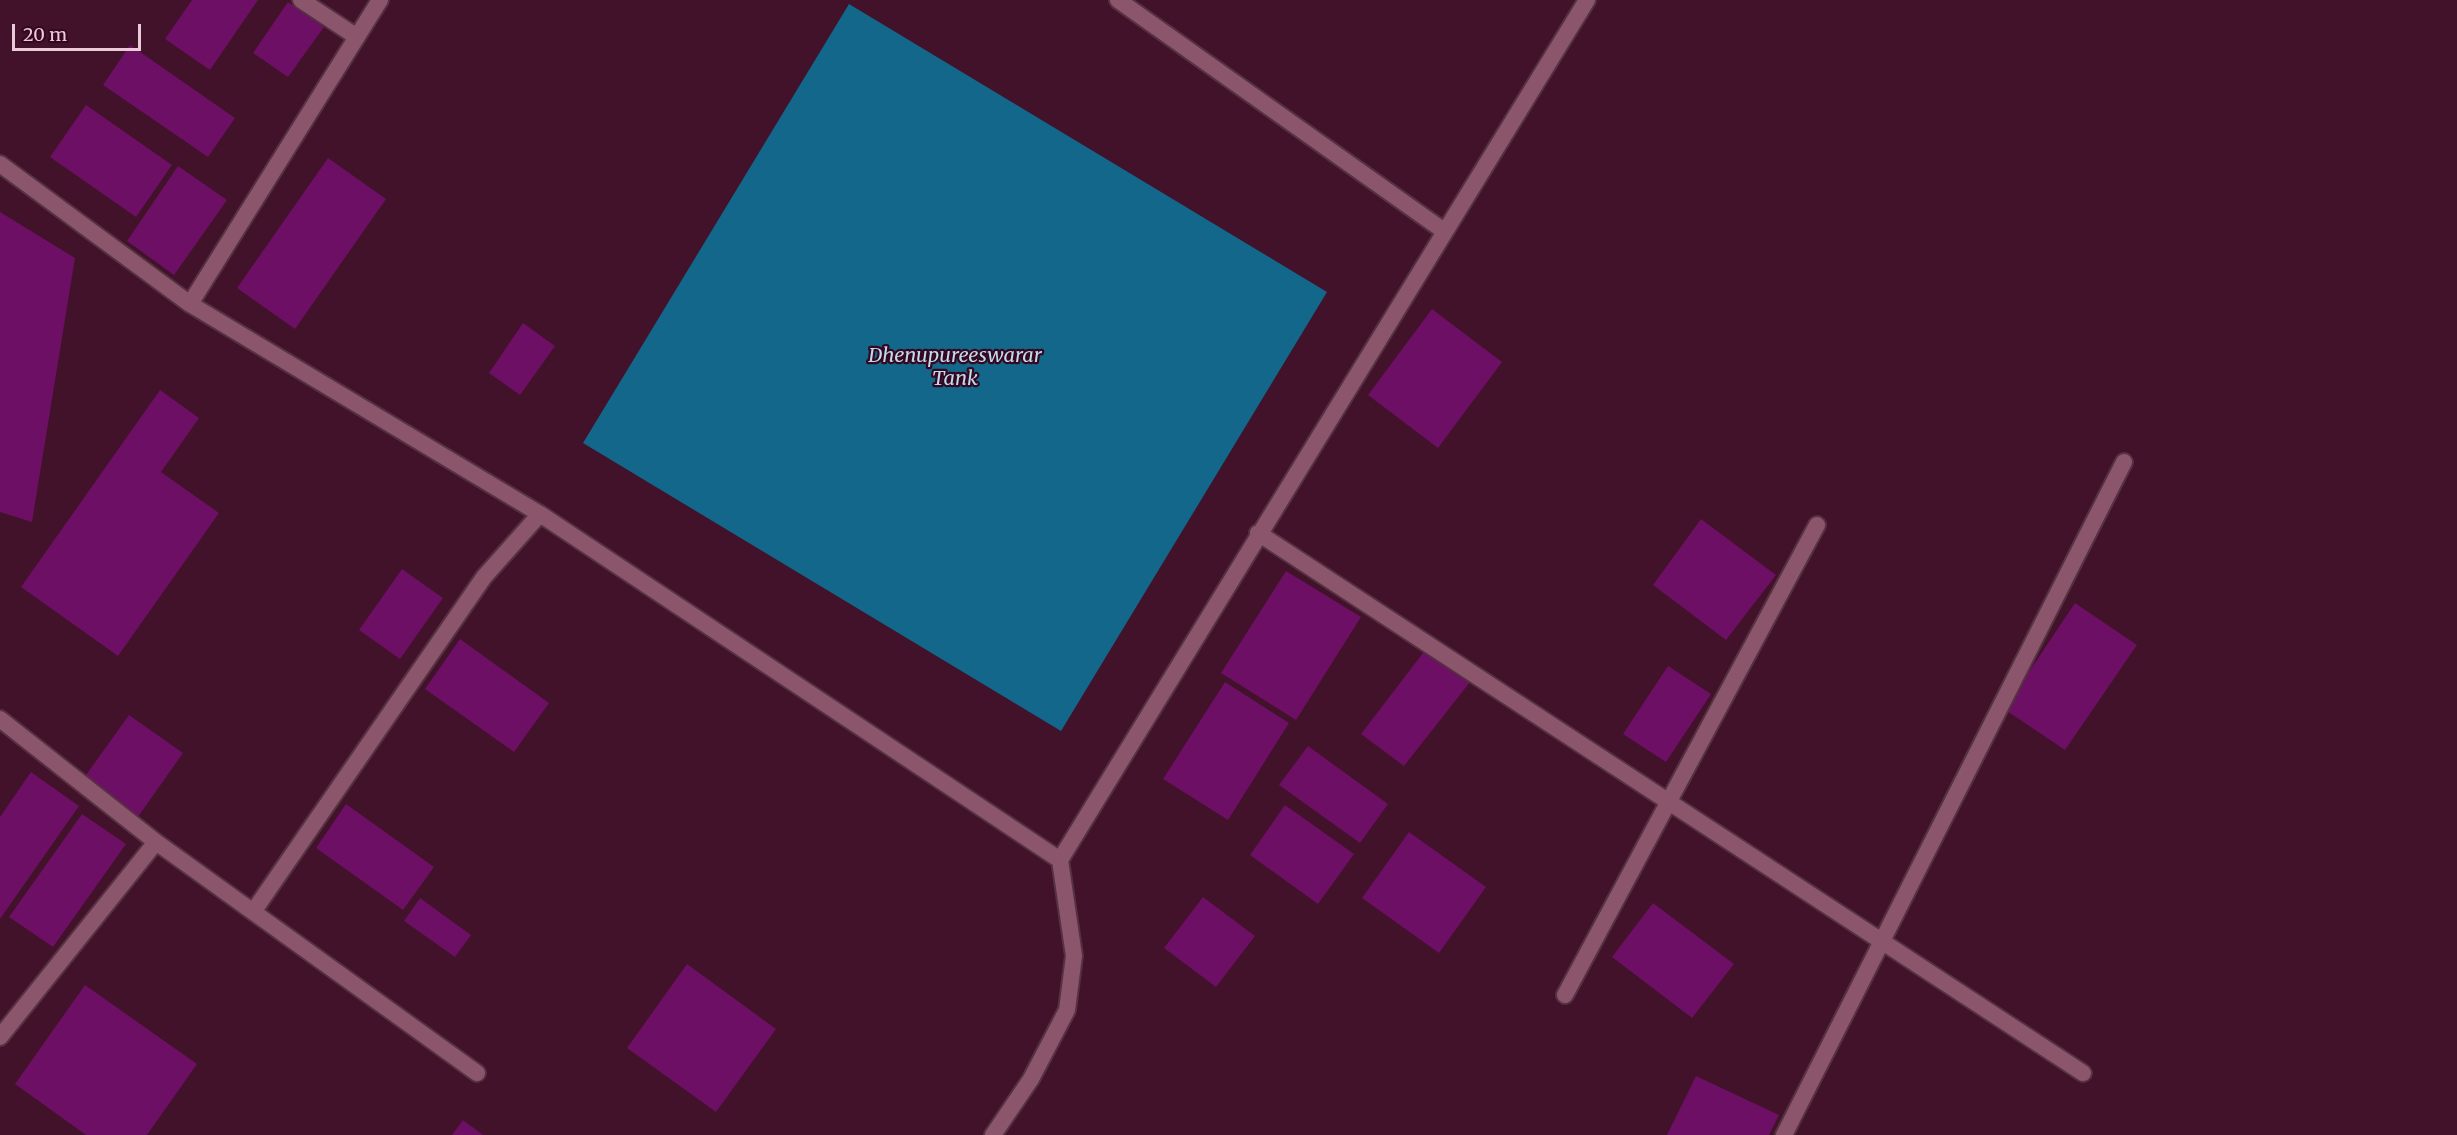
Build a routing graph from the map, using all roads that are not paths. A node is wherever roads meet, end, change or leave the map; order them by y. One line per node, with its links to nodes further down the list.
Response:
1 (301, 0): 5 (street)
2 (380, 0): 5 (street)
3 (1118, 0): 7 (street)
4 (1587, 0): 7 (street)
5 (357, 37): 8 (street)
6 (0, 164): 8 (street)
7 (1444, 231): 12 (street)
8 (190, 304): 10 (street)
9 (2124, 462): 18 (street)
10 (540, 514): 16 (street); 17 (street)
11 (1816, 525): 14 (street)
12 (1258, 533): 14 (street); 16 (street)
13 (0, 718): 15 (street)
14 (1670, 803): 18 (street); 19 (street)
15 (156, 842): 17 (street); 20 (street)
16 (1060, 860): 23 (street)
17 (253, 912): 21 (street)
18 (1880, 940): 22 (street); 24 (street)
19 (1565, 995)
20 (0, 1037)
21 (477, 1073)
22 (2083, 1073)
23 (993, 1135)
24 (1784, 1135)

